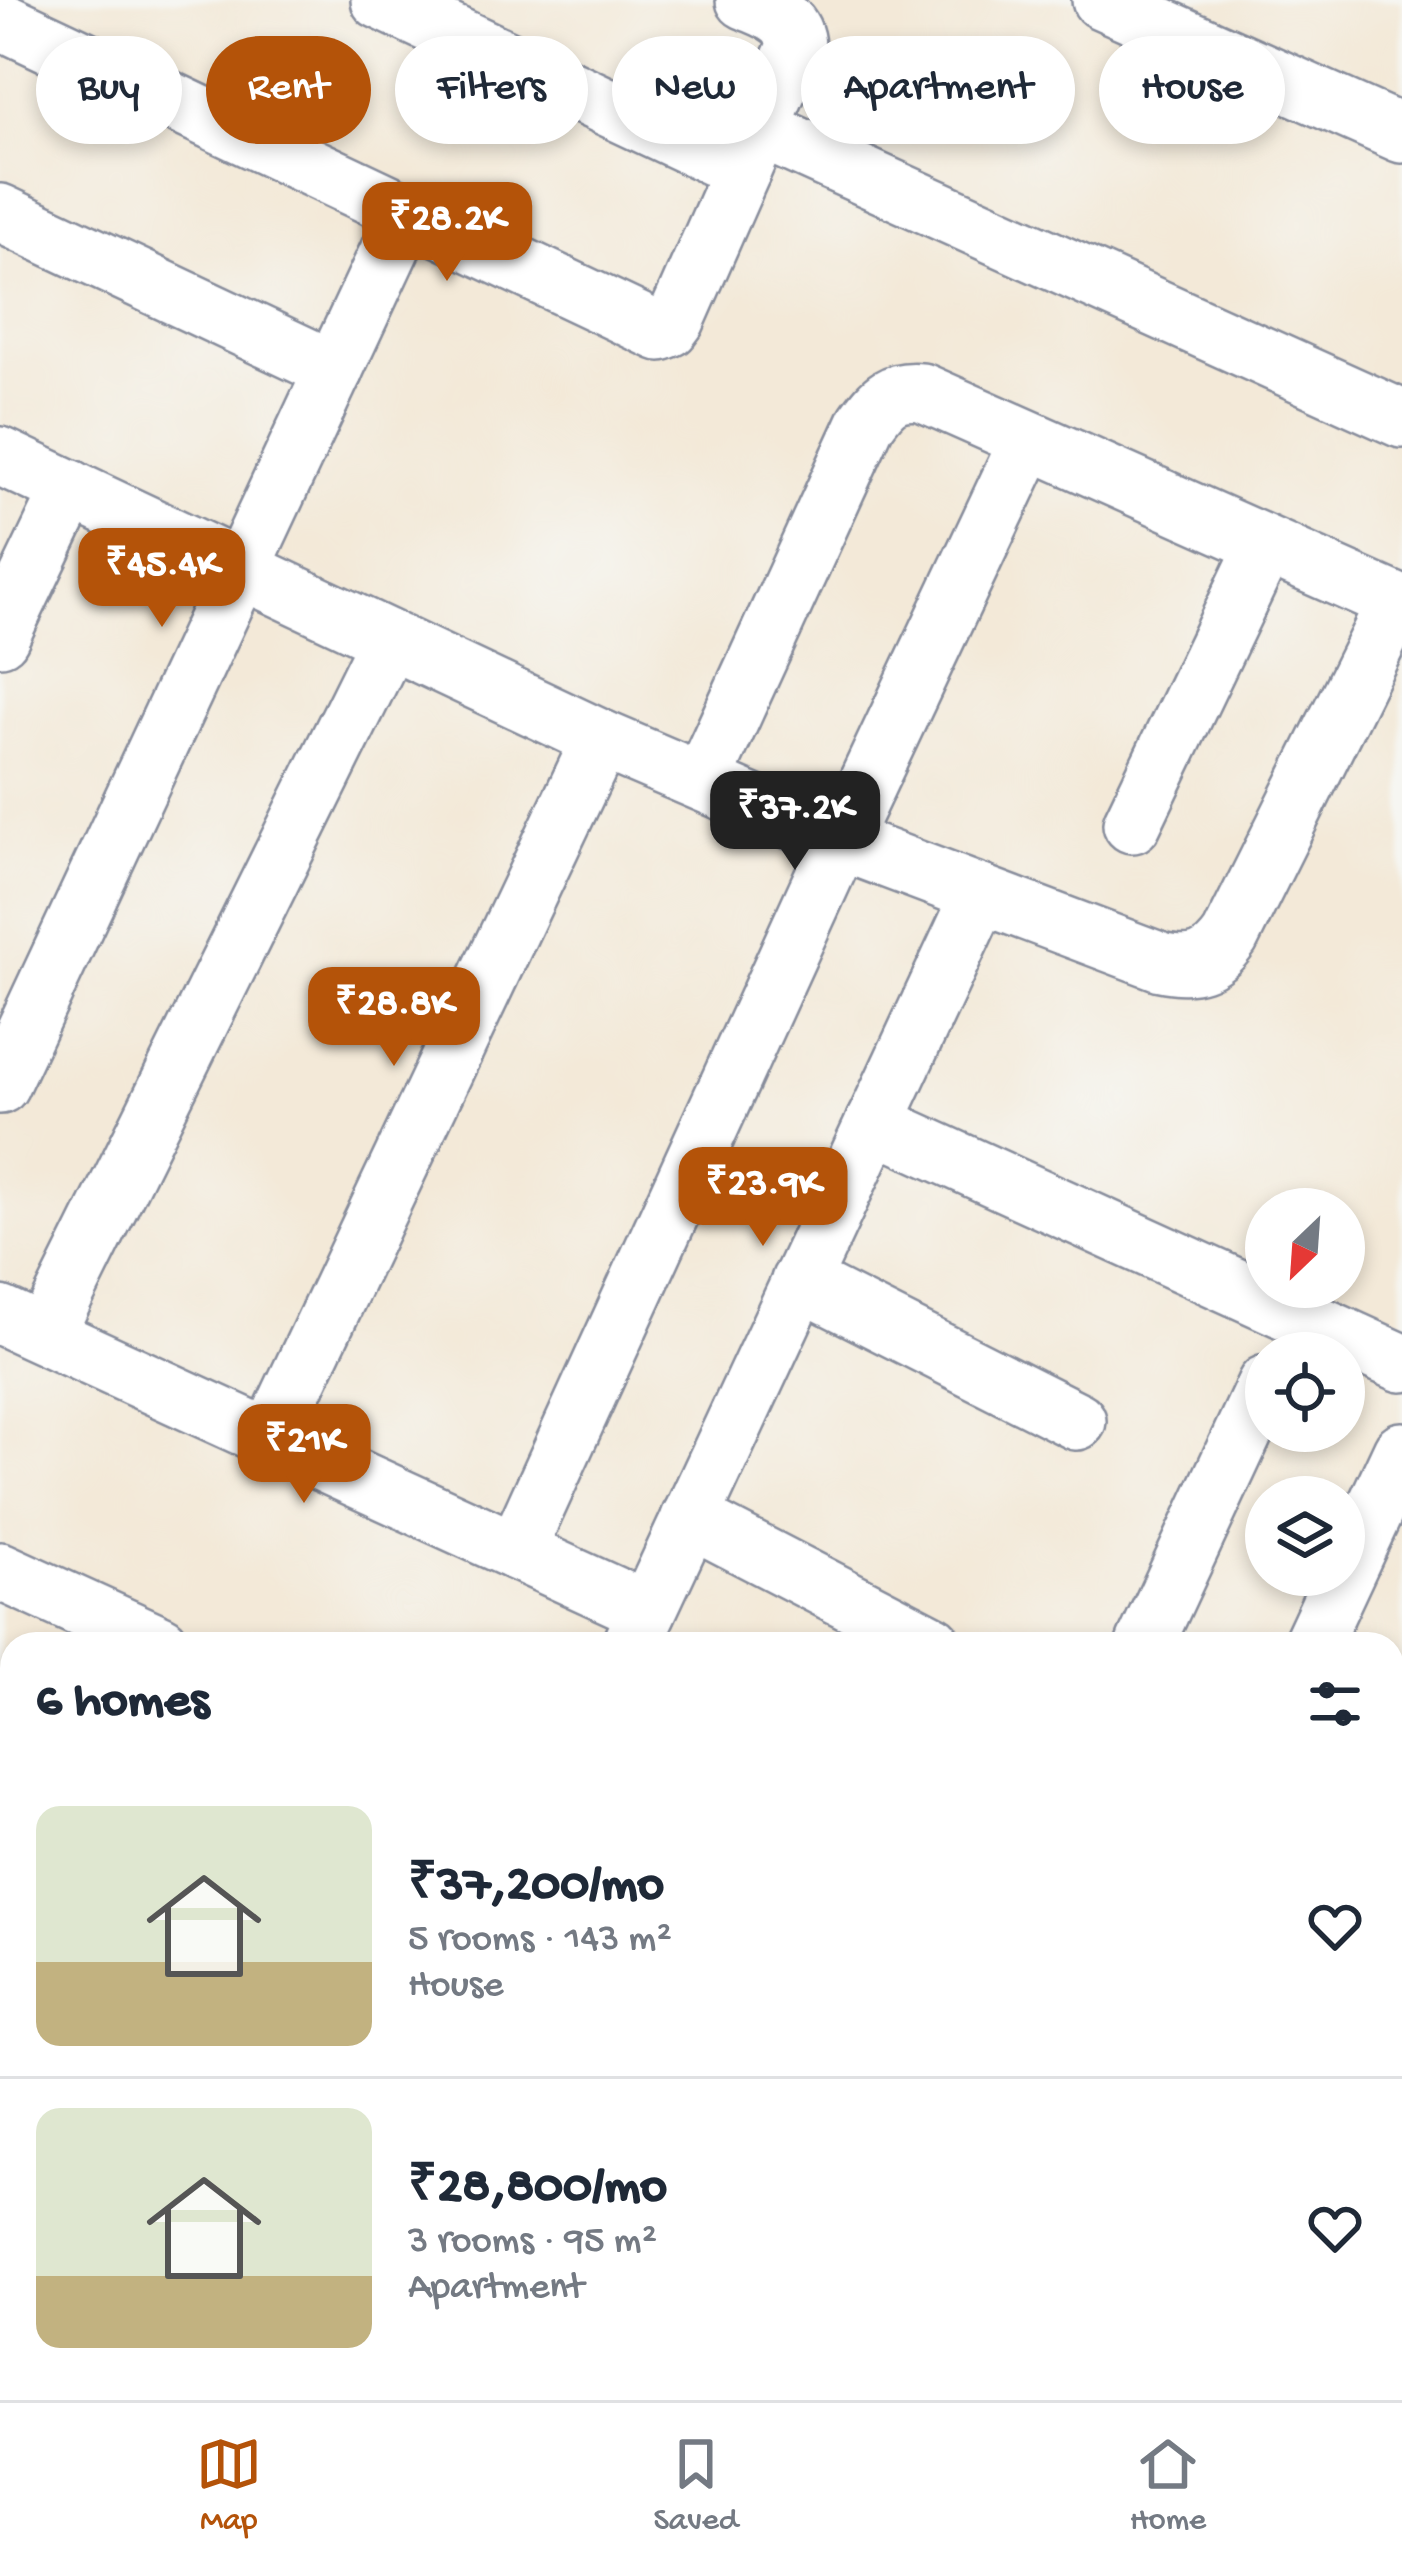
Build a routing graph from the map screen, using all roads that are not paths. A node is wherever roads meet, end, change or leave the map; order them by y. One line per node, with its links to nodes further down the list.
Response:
1 (380, 0): 6 (street)
2 (746, 0): 6 (street)
3 (1134, 7): 5 (street)
4 (0, 20): 8 (street)
5 (1402, 134)
6 (751, 150): 8 (street); 10 (street)
7 (0, 213): 9 (street)
8 (406, 213): 9 (street)
9 (334, 370): 15 (street)
10 (1402, 419)
11 (1029, 440): 14 (street); 20 (street); 22 (street)
12 (0, 455): 13 (street)
13 (71, 489): 15 (street); 17 (street)
14 (1265, 546): 16 (street); 21 (street)
15 (242, 569): 18 (street); 24 (street)
16 (1399, 604): 23 (street)
17 (0, 637)
18 (389, 640): 19 (street); 27 (street)
19 (601, 739): 20 (street); 33 (street)
20 (702, 781): 22 (street)
21 (1132, 824)
22 (840, 842): 23 (street); 36 (street)
23 (981, 894): 25 (street)
24 (0, 1085)
25 (874, 1123): 26 (street); 28 (street)
26 (800, 1281): 31 (street); 35 (street)
27 (22, 1325): 33 (street)
28 (1285, 1332)
29 (1365, 1354): 30 (street)
30 (1402, 1363)
31 (1077, 1421)
32 (1245, 1429): 41 (street)
33 (271, 1439): 36 (street)
34 (1402, 1451): 42 (street)
35 (690, 1518): 38 (street); 40 (street)
36 (516, 1551): 38 (street)
37 (0, 1571): 39 (street)
38 (640, 1628)
39 (134, 1632)
40 (910, 1632)
41 (1151, 1632)
42 (1318, 1632)

